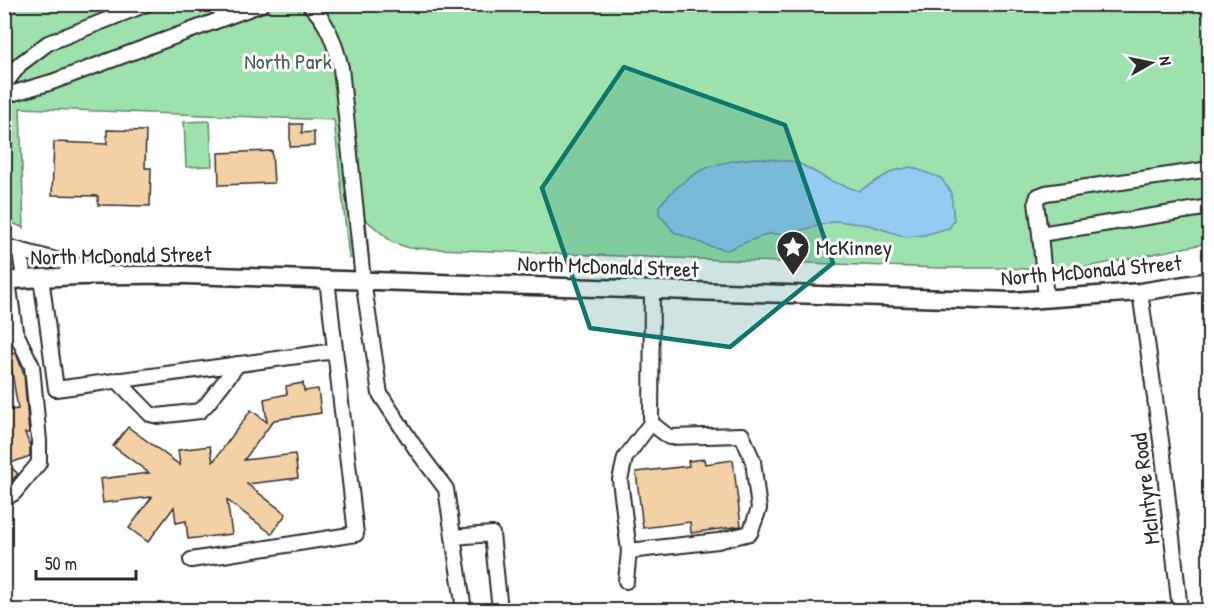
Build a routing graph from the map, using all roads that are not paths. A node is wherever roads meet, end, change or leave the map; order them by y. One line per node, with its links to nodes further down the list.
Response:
1 (147, 4): 4 (street)
2 (262, 4): 5 (street)
3 (309, 4): 14 (street)
4 (4, 85)
5 (4, 91)
6 (1209, 169): 8 (street)
7 (1209, 207): 8 (street)
8 (1040, 234): 18 (street)
9 (4, 246): 10 (street)
10 (20, 251): 11 (street); 13 (street)
11 (106, 273): 12 (main road, North McDonald Street); 13 (main road, North McDonald Street)
12 (327, 279): 14 (main road, North McDonald Street); 20 (street)
13 (19, 280): 19 (street); 22 (street)
14 (363, 280): 16 (main road, North McDonald Street); 25 (street)
15 (1209, 281): 17 (main road, North McDonald Street)
16 (652, 290): 18 (main road, North McDonald Street); 23 (street)
17 (1140, 292): 18 (main road, North McDonald Street); 31 (street, McIntyre Road)
18 (1046, 299)
19 (10, 332): 24 (street)
20 (335, 351): 21 (street); 27 (street)
21 (238, 364): 22 (street); 22 (street)
22 (117, 380)
23 (651, 423): 26 (street); 26 (street)
24 (4, 499)
25 (453, 537): 29 (street); 30 (street)
26 (628, 550): 28 (street)
27 (191, 560)
28 (626, 581)
29 (464, 610)
30 (500, 610)
31 (1180, 610)

